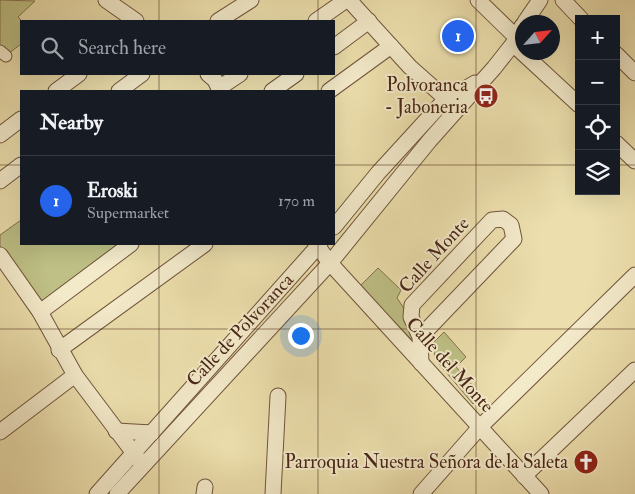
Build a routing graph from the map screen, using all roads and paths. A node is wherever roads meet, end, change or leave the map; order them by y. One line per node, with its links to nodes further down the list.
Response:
1 (106, 0): 9 (street)
2 (251, 0): 10 (street)
3 (348, 0): 11 (street); 12 (street)
4 (478, 0): 13 (street)
5 (540, 0): 7 (street, Calle de Polvoranca)
6 (562, 0): 8 (street)
7 (530, 15)
8 (577, 15)
9 (135, 20)
10 (220, 20)
11 (318, 20)
12 (369, 21): 15 (street); 16 (street)
13 (515, 29)
14 (515, 37): 31 (street, Calle de Polvoranca)
15 (335, 45)
16 (391, 46): 29 (street); 31 (street)
17 (620, 58): 19 (street)
18 (542, 60): 30 (street)
19 (635, 73)
20 (78, 75): 25 (street)
21 (141, 75): 26 (street)
22 (209, 75): 27 (street)
23 (239, 75): 27 (street)
24 (295, 75): 28 (street)
25 (57, 90)
26 (120, 90)
27 (220, 90)
28 (273, 90)
29 (330, 90)
30 (575, 100)
31 (453, 104): 38 (street, Calle de Polvoranca); 43 (street, Calle de Polvoranca)
32 (20, 120): 33 (street)
33 (0, 135)
34 (620, 147): 35 (street)
35 (635, 161)
36 (20, 166): 37 (street)
37 (0, 181)
38 (335, 226)
39 (130, 245): 45 (street)
40 (203, 245): 47 (street)
41 (318, 245): 43 (street, Calle del Monte); 55 (street, Calle de Polvoranca)
42 (0, 255): 45 (street)
43 (330, 263): 48 (street, Calle del Monte); 57 (street, Calle de Polvoranca)
44 (635, 275): 52 (street)
45 (40, 312): 47 (street)
46 (420, 337): 46 (street, Calle Monte); 48 (street, Calle Monte)
47 (59, 350): 50 (street)
48 (421, 364): 52 (street, Calle del Monte)
49 (635, 370): 58 (street)
50 (75, 375): 53 (street); 54 (street)
51 (278, 396): 61 (street)
52 (480, 427): 58 (street, Calle del Monte); 62 (street)
53 (116, 431): 55 (street); 56 (street)
54 (0, 432)
55 (152, 433): 56 (street, Calle de Polvoranca)
56 (134, 453): 57 (street); 59 (street, Calle de Polvoranca)
57 (143, 466): 60 (street, Calle de Polvoranca)
58 (524, 476): 63 (street, Calle del Monte)
59 (97, 494)
60 (117, 494)
61 (273, 494)
62 (420, 494)
63 (541, 494)

